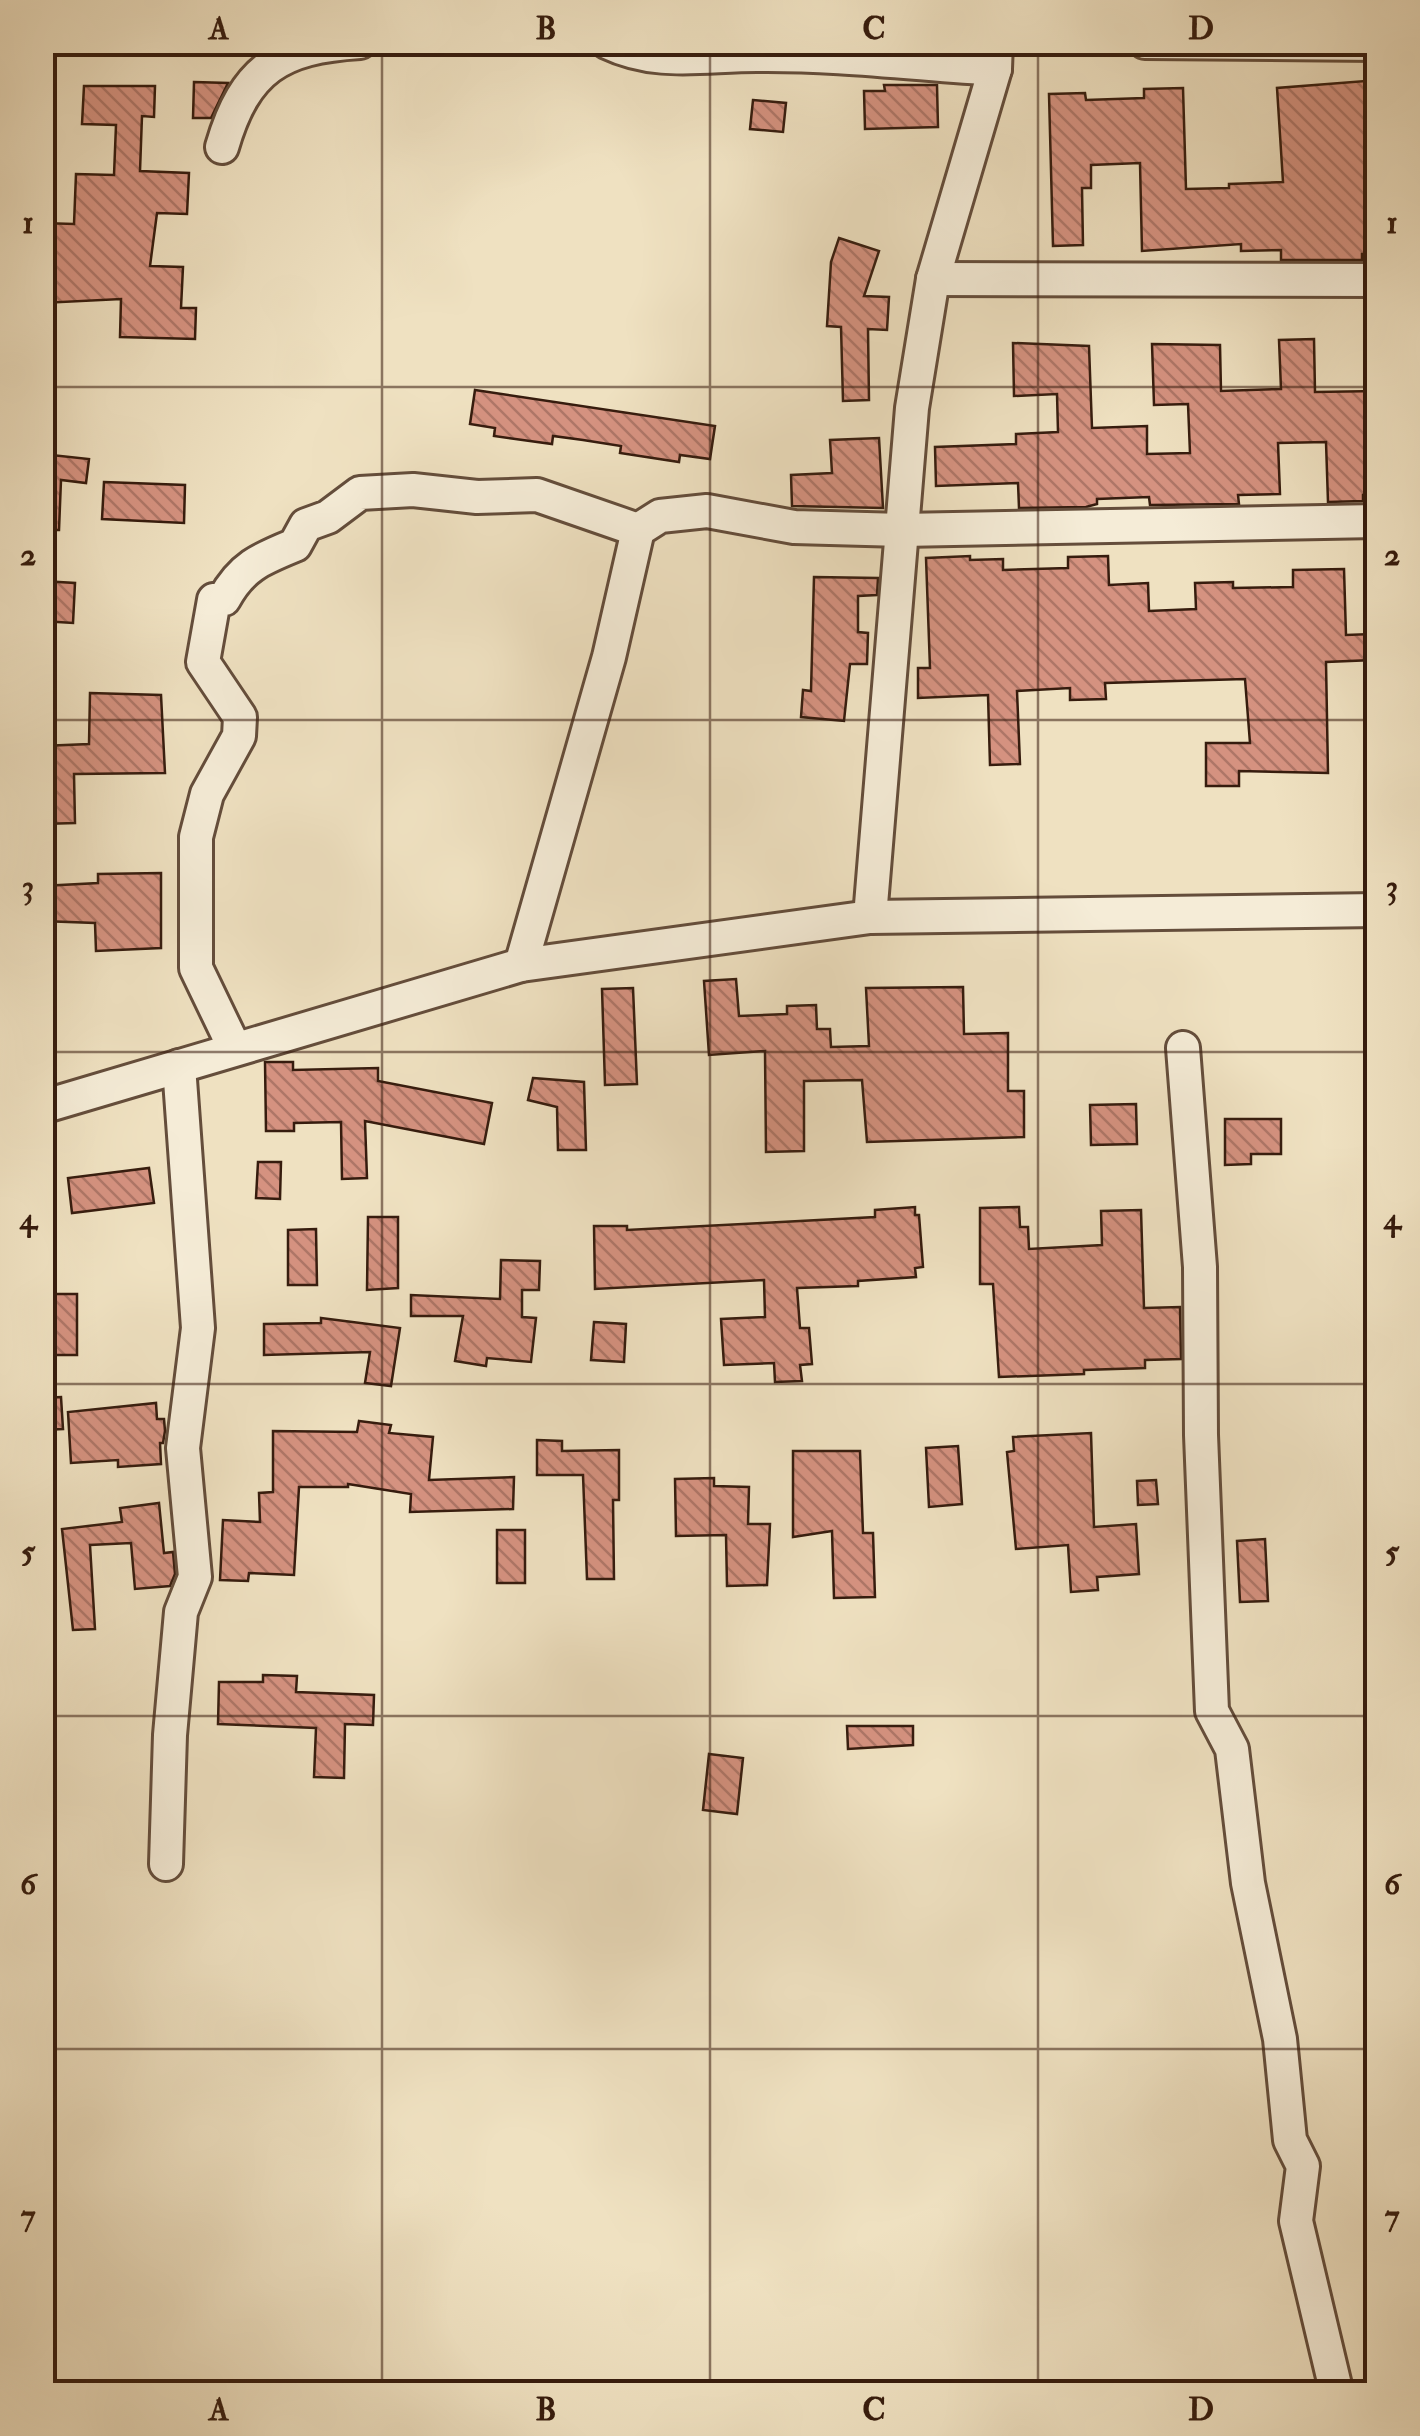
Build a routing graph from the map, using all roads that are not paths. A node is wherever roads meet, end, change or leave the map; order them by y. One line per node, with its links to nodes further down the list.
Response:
1 (360, 42): 6 (street)
2 (606, 42): 5 (street)
3 (1145, 42): 4 (street)
4 (1378, 44)
5 (995, 56): 7 (street)
6 (222, 147)
7 (932, 280): 8 (street); 11 (street)
8 (1378, 280)
9 (1378, 521): 11 (street)
10 (638, 530): 11 (street); 14 (street); 16 (street)
11 (902, 530): 13 (street)
12 (1378, 910): 13 (street)
13 (870, 918): 14 (street)
14 (521, 965): 16 (street)
15 (1183, 1048): 20 (street)
16 (235, 1050): 17 (street)
17 (179, 1066): 18 (street); 19 (street)
18 (42, 1107)
19 (166, 1864)
20 (1338, 2394)

